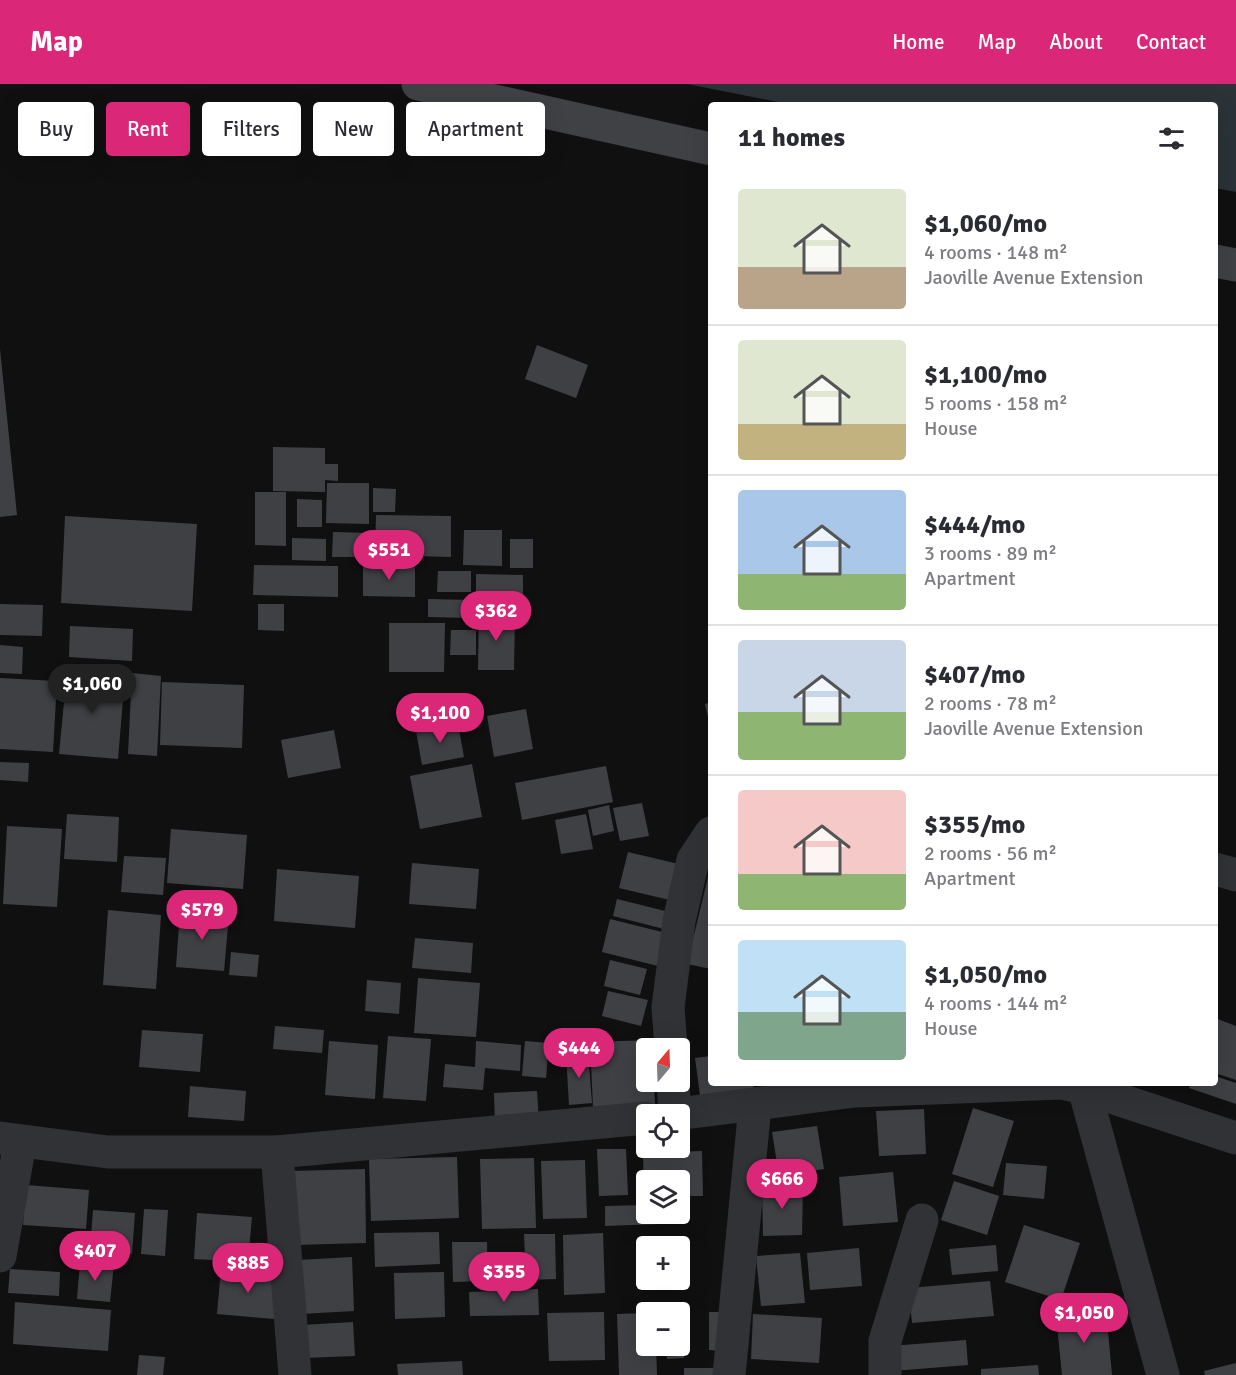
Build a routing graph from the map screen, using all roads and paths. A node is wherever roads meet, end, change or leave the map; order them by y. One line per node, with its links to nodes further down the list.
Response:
1 (418, 84): 2 (street)
2 (708, 148)
3 (1218, 262): 4 (street)
4 (1236, 266)
5 (708, 838): 8 (street)
6 (1218, 869): 7 (street)
7 (1236, 875)
8 (671, 1038)
9 (984, 1086): 12 (street)
10 (1075, 1086): 11 (street)
11 (1084, 1088): 15 (street); 23 (street)
12 (755, 1106): 13 (street); 21 (street)
13 (690, 1113)
14 (636, 1119): 17 (street)
15 (1236, 1138)
16 (10, 1141): 17 (street); 19 (street)
17 (277, 1152): 20 (street)
18 (922, 1220): 22 (street)
19 (0, 1256)
20 (295, 1375)
21 (729, 1375)
22 (885, 1375)
23 (1163, 1375)

